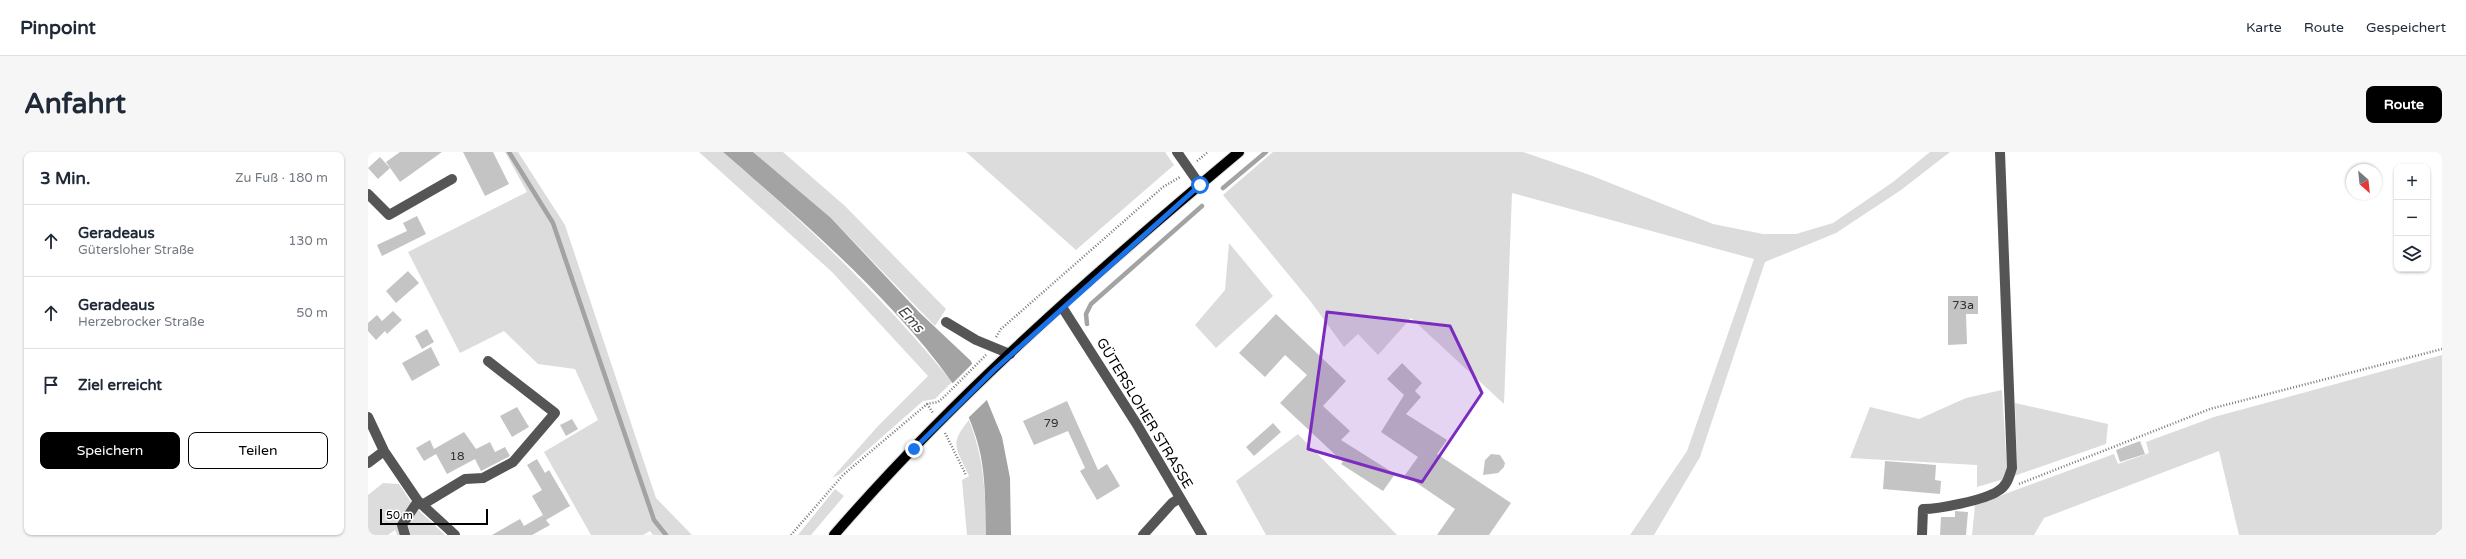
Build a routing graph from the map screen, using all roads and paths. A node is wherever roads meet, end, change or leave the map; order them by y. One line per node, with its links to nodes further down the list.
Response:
1 (1177, 152): 4 (street)
2 (1239, 152): 6 (main road)
3 (2000, 152): 19 (street)
4 (1189, 169): 6 (street); 11 (path)
5 (452, 178): 7 (street)
6 (1200, 185): 8 (main road)
7 (368, 194)
8 (1062, 307): 12 (main road); 20 (street, GÜTERSLOHER STRASSE)
9 (946, 322): 11 (street)
10 (2442, 349): 19 (path)
11 (989, 350): 12 (street); 24 (path)
12 (1010, 354): 15 (main road)
13 (488, 361): 21 (street)
14 (368, 417): 16 (street)
15 (940, 423): 18 (path); 25 (main road)
16 (384, 450): 17 (street); 21 (street)
17 (368, 462)
18 (966, 475)
19 (2008, 481): 28 (street)
20 (1180, 498): 26 (street); 27 (street, GÜTERSLOHER STRASSE)
21 (420, 503): 22 (street); 23 (street)
22 (405, 535)
23 (455, 535)
24 (791, 535)
25 (834, 535)
26 (1143, 535)
27 (1202, 535)
28 (1922, 535)

